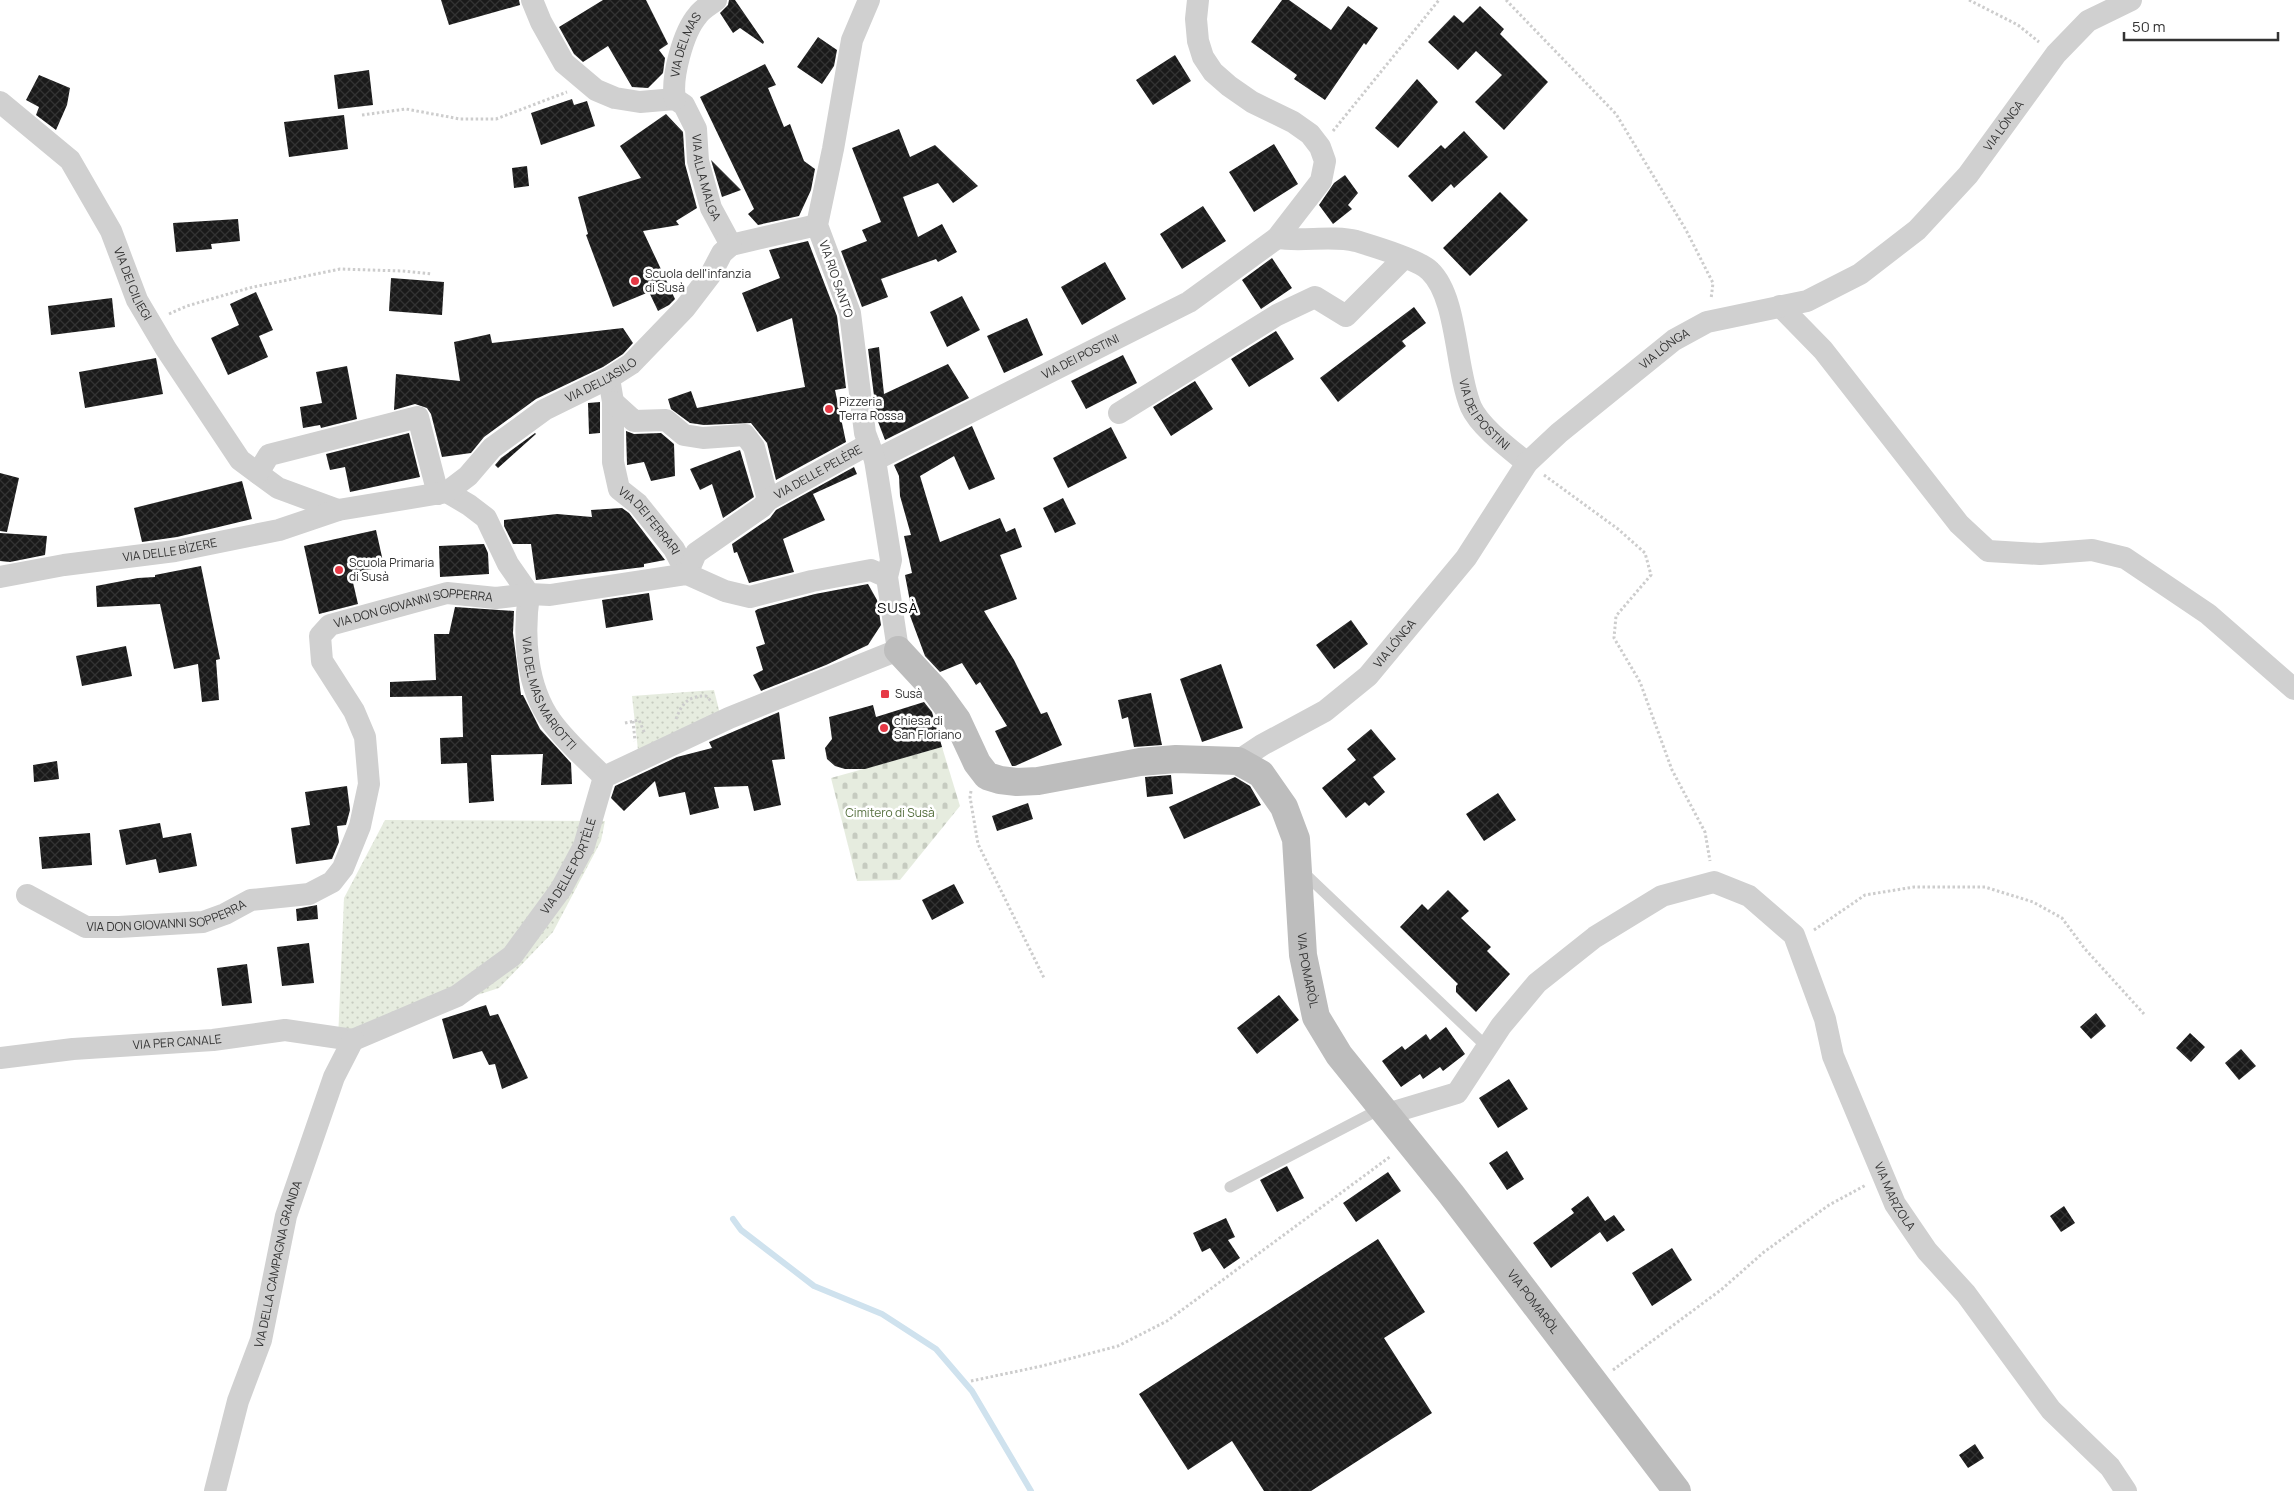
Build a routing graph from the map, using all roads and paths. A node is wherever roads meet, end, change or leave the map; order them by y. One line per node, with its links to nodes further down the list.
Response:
1 (532, 0): 10 (street)
2 (716, 0): 11 (street, VIA DEL MAS)
3 (869, 0): 15 (street, VIA RIO SANTO)
4 (1198, 0): 14 (street)
5 (1438, 0): 14 (path)
6 (1506, 0): 22 (path)
7 (1969, 0): 9 (path)
8 (2131, 0): 9 (street, VIA LÓNGA)
9 (2056, 54): 20 (street, VIA LÓNGA)
10 (588, 84): 11 (street); 13 (path)
11 (675, 99): 17 (street, VIA ALLA MALGA)
12 (0, 102): 21 (street, VIA DEI CILIEGI)
13 (362, 115)
14 (1320, 147): 16 (street, VIA DEI POSTINI)
15 (817, 225): 17 (street); 26 (street, VIA RIO SANTO)
16 (1277, 238): 18 (street, VIA DEI POSTINI); 26 (street, VIA DEI POSTINI)
17 (731, 245): 23 (street, VIA DELL'ASILO)
18 (1404, 258): 25 (street); 27 (street, VIA DEI POSTINI)
19 (432, 274): 21 (path)
20 (1780, 306): 22 (street, VIA LÓNGA); 37 (street)
21 (150, 322): 28 (street, VIA DEI CILIEGI)
22 (1707, 322): 27 (street, VIA LÓNGA)
23 (609, 378): 24 (street, VIA DEI FERRARI); 29 (street, VIA DELL'ASILO)
24 (612, 402): 30 (street, VIA DELLE PELÈRE); 32 (street, VIA DEI FERRARI)
25 (1119, 413)
26 (872, 452): 30 (street, VIA DELLE PELÈRE); 33 (street, VIA RIO SANTO)
27 (1527, 463): 44 (street, VIA LÓNGA); 48 (path)
28 (258, 473): 29 (street); 31 (street, VIA DEI CILIEGI)
29 (443, 493): 31 (street, VIA DEI CILIEGI); 35 (street)
30 (768, 500): 32 (street, VIA DELLE PELÈRE)
31 (338, 510): 34 (street, VIA DELLE BÌZERE)
32 (687, 574): 33 (street); 35 (street, VIA DON GIOVANNI SOPPERRA)
33 (887, 576): 36 (street, VIA RIO SANTO)
34 (0, 577)
35 (529, 594): 46 (street, VIA DEL MAS MARIOTTI); 49 (street, VIA DON GIOVANNI SOPPERRA)
36 (898, 650): 45 (street, VIA POMARÒL); 46 (street)
37 (2294, 689)
38 (715, 706): 41 (path)
39 (633, 721): 40 (path); 42 (path); 43 (path)
40 (625, 722)
41 (675, 722)
42 (634, 734)
43 (648, 737)
44 (1238, 761): 45 (street, VIA POMARÒL); 47 (street, VIA POMARÒL)
45 (977, 764): 51 (path)
46 (604, 777): 53 (street, VIA DELLE PORTÈLE)
47 (1298, 867): 54 (lane); 56 (street, VIA POMARÒL)
48 (1714, 882): 50 (street, VIA MARZOLA); 54 (street)
49 (27, 895)
50 (1794, 935): 52 (path); 58 (street, VIA MARZOLA)
51 (1044, 978)
52 (2144, 1014)
53 (353, 1040): 55 (street, VIA PER CANALE); 62 (street, VIA DELLA CAMPAGNA GRANDA)
54 (1487, 1047): 56 (street)
55 (0, 1058)
56 (1385, 1111): 57 (street, VIA POMARÒL); 59 (lane)
57 (1409, 1142): 60 (path); 61 (street, VIA POMARÒL)
58 (1884, 1175): 61 (path); 64 (street, VIA MARZOLA)
59 (1230, 1187)
60 (971, 1381)
61 (1597, 1387): 63 (street, VIA POMARÒL)
62 (215, 1491)
63 (1677, 1491)
64 (2126, 1491)

